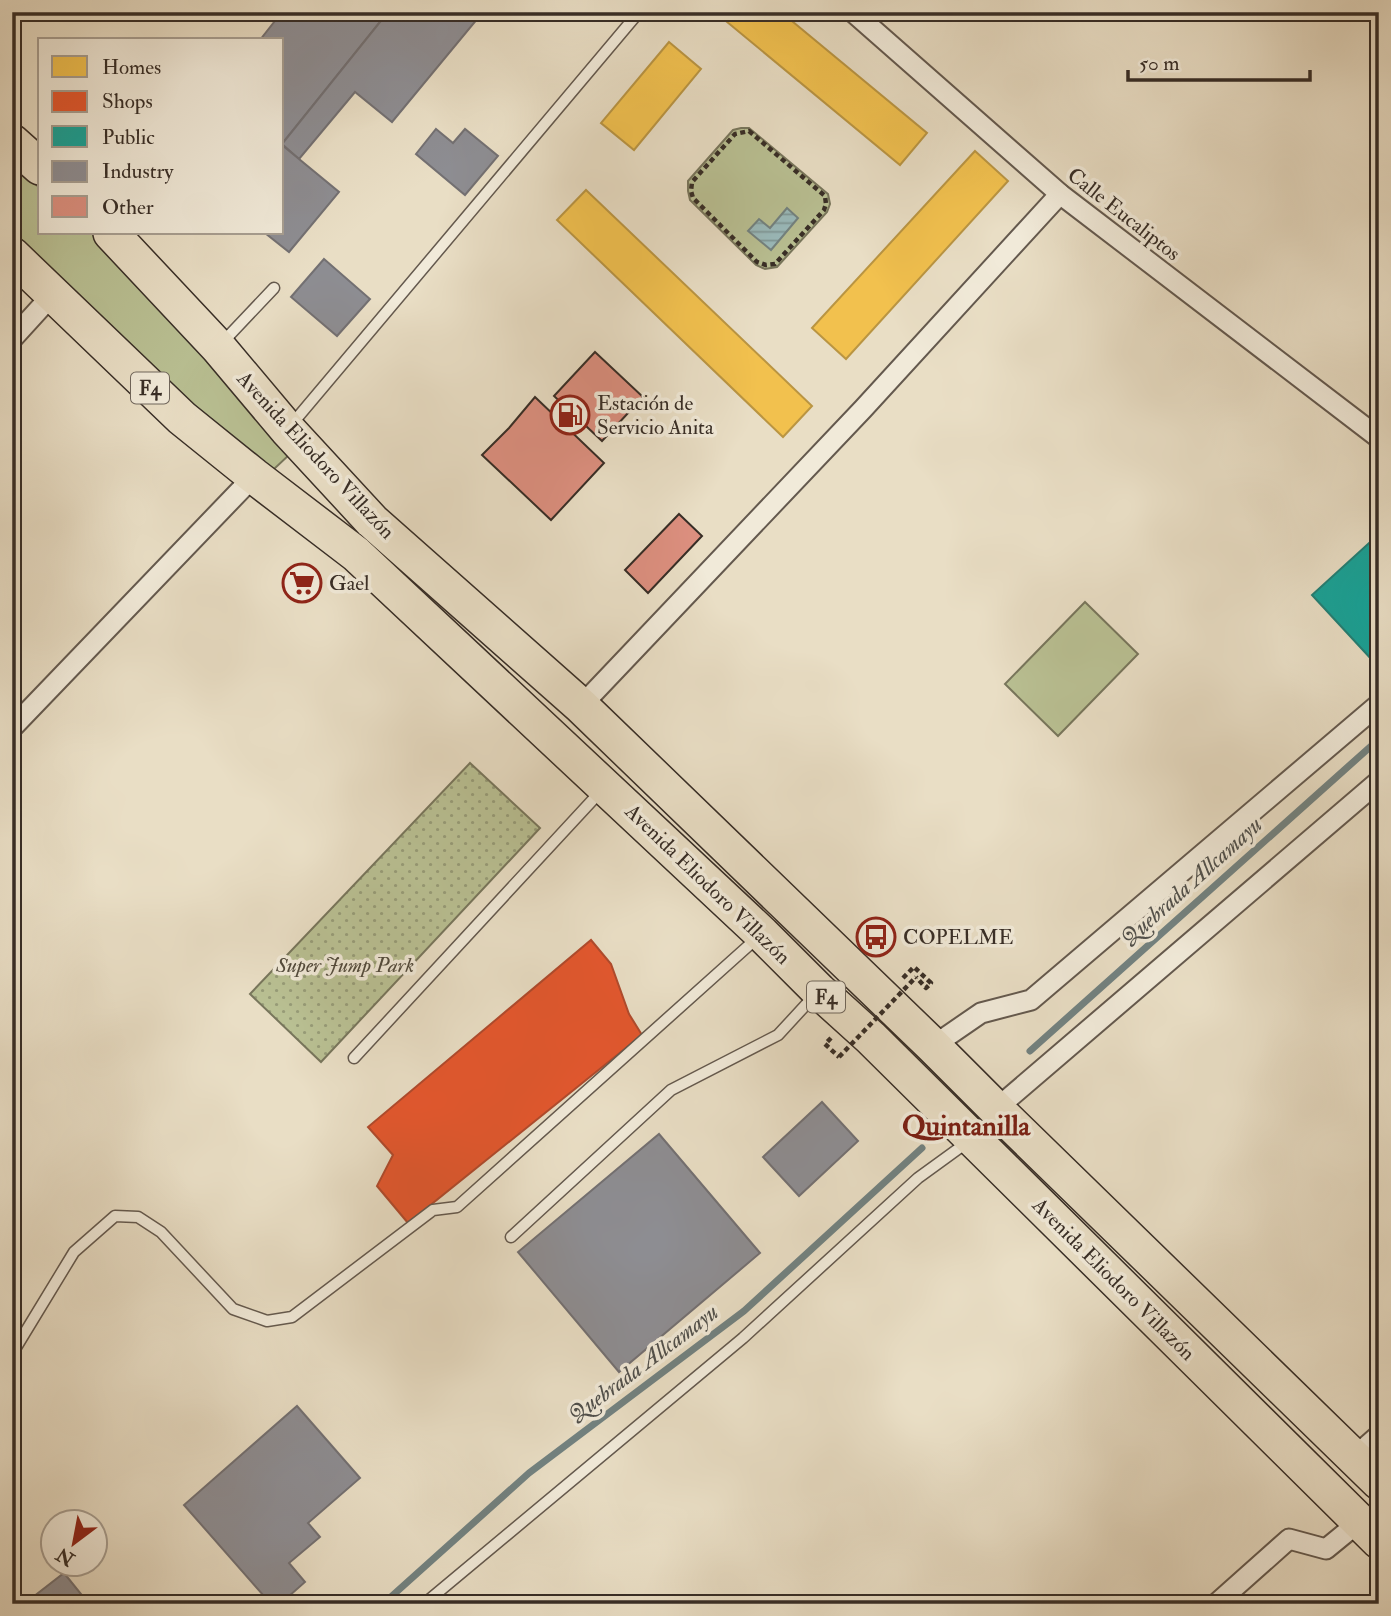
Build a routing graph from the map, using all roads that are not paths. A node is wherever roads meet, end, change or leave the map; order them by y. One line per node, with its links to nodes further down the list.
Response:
1 (639, 12): 12 (lane)
2 (853, 12): 5 (street, Calle Eucaliptos)
3 (12, 142): 4 (highway)
4 (38, 165)
5 (1060, 194): 13 (street, Calle Eucaliptos); 16 (street)
6 (112, 234): 11 (highway, Avenida Eliodoro Villazón / F4)
7 (12, 255): 9 (highway, Avenida Eliodoro Villazón / F4)
8 (274, 288): 11 (lane)
9 (53, 294): 10 (street); 14 (highway, Avenida Eliodoro Villazón / F4)
10 (12, 339)
11 (218, 347): 12 (highway, Avenida Eliodoro Villazón / F4)
12 (287, 429): 16 (highway, Avenida Eliodoro Villazón / F4)
13 (1379, 438)
14 (254, 476): 17 (street); 19 (highway, Avenida Eliodoro Villazón / F4)
15 (1379, 704): 22 (street)
16 (581, 706): 22 (highway, Avenida Eliodoro Villazón / F4)
17 (12, 728)
18 (1379, 781): 24 (street)
19 (605, 787): 20 (highway, Avenida Eliodoro Villazón / F4); 23 (lane)
20 (762, 934): 21 (highway, Avenida Eliodoro Villazón / F4); 27 (lane)
21 (819, 991): 25 (highway, Avenida Eliodoro Villazón / F4); 26 (lane)
22 (933, 1045): 24 (highway, Avenida Eliodoro Villazón / F4)
23 (354, 1058)
24 (996, 1109): 28 (highway, Avenida Eliodoro Villazón / F4)
25 (972, 1139): 30 (highway, Avenida Eliodoro Villazón / F4); 31 (lane)
26 (511, 1237)
27 (12, 1354)
28 (1366, 1446): 29 (highway, Avenida Eliodoro Villazón / F4)
29 (1379, 1482)
30 (1369, 1531): 32 (street)
31 (424, 1604)
32 (1216, 1604)

